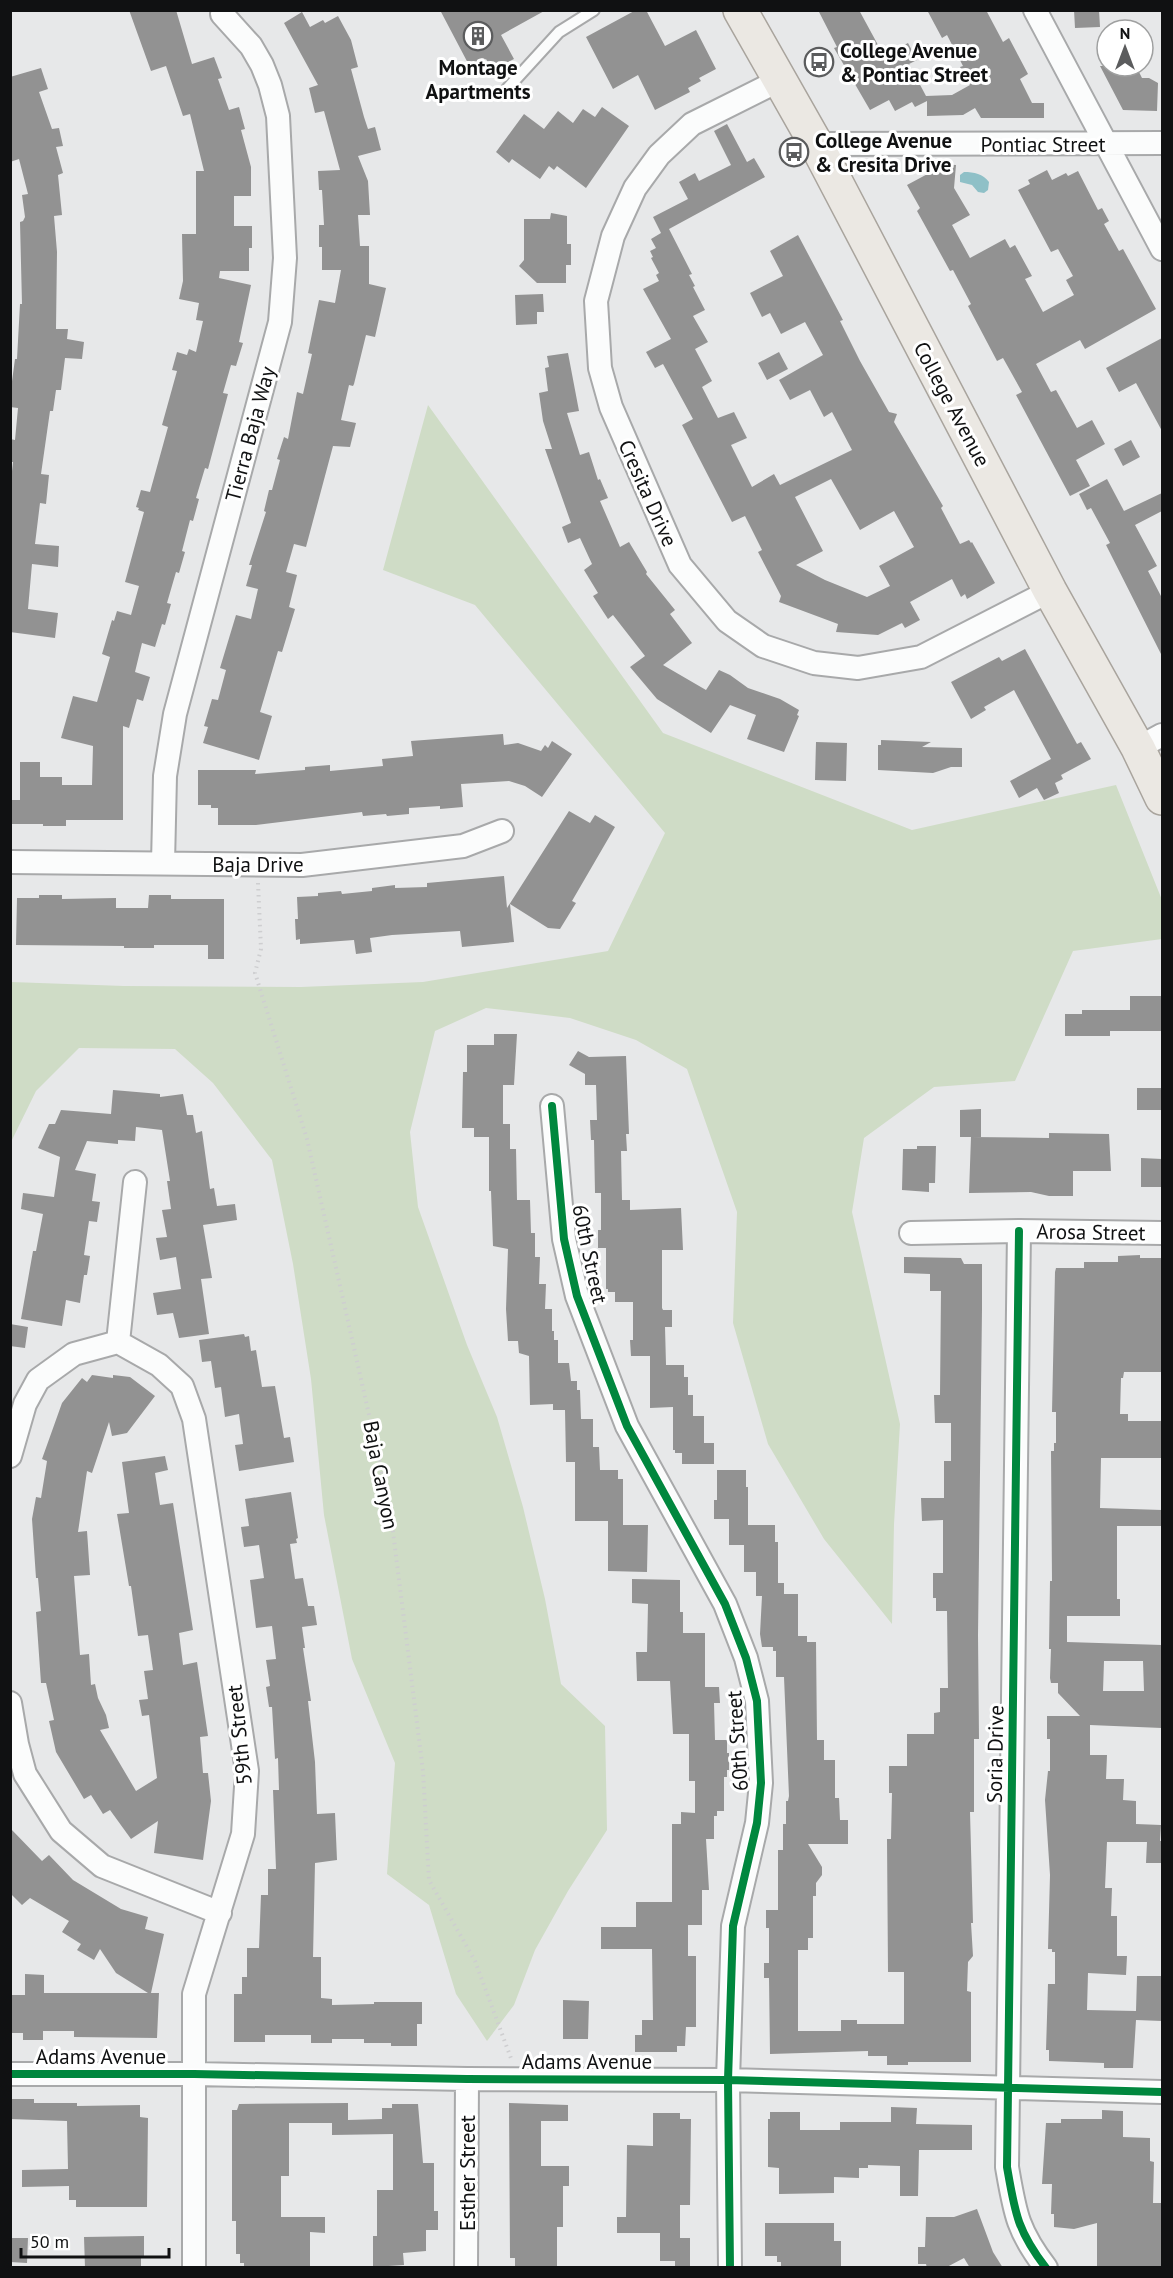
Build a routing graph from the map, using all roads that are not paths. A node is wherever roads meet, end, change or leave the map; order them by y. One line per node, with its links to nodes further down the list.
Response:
1 (594, 10): 6 (lane)
2 (740, 10): 5 (main road, College Avenue)
3 (1035, 10): 7 (street)
4 (222, 14): 16 (street, Tierra Baja Way)
5 (778, 81): 9 (main road, College Avenue); 11 (street, Cresita Drive)
6 (506, 90)
7 (1107, 143): 8 (street, Pontiac Street); 9 (street, Pontiac Street); 10 (street)
8 (1162, 143)
9 (816, 144): 11 (main road, College Avenue)
10 (1162, 249)
11 (1050, 591): 12 (main road, College Avenue)
12 (1150, 741): 13 (main road, College Avenue)
13 (1162, 798)
14 (502, 831): 16 (street, Baja Drive)
15 (10, 862): 16 (street, Baja Drive)
16 (163, 863)
17 (552, 1106): 29 (street, 60th Street)
18 (135, 1182): 22 (street)
19 (1019, 1231): 20 (street, Arosa Street); 21 (street, Arosa Street); 30 (street, Soria Drive)
20 (911, 1233)
21 (1162, 1233)
22 (118, 1342): 23 (street); 25 (street, 59th Street)
23 (10, 1456)
24 (10, 1703): 25 (street)
25 (220, 1913): 27 (street, 59th Street)
26 (10, 2074): 27 (street, Adams Avenue)
27 (194, 2074): 28 (street, Adams Avenue); 32 (street, 59th Street)
28 (467, 2079): 29 (street, Adams Avenue); 33 (street, Esther Street)
29 (728, 2079): 30 (street, Adams Avenue); 34 (street, 60th Street)
30 (1010, 2088): 31 (street, Adams Avenue); 35 (street, Soria Drive)
31 (1162, 2092)
32 (194, 2268)
33 (466, 2268)
34 (730, 2268)
35 (1047, 2268)

